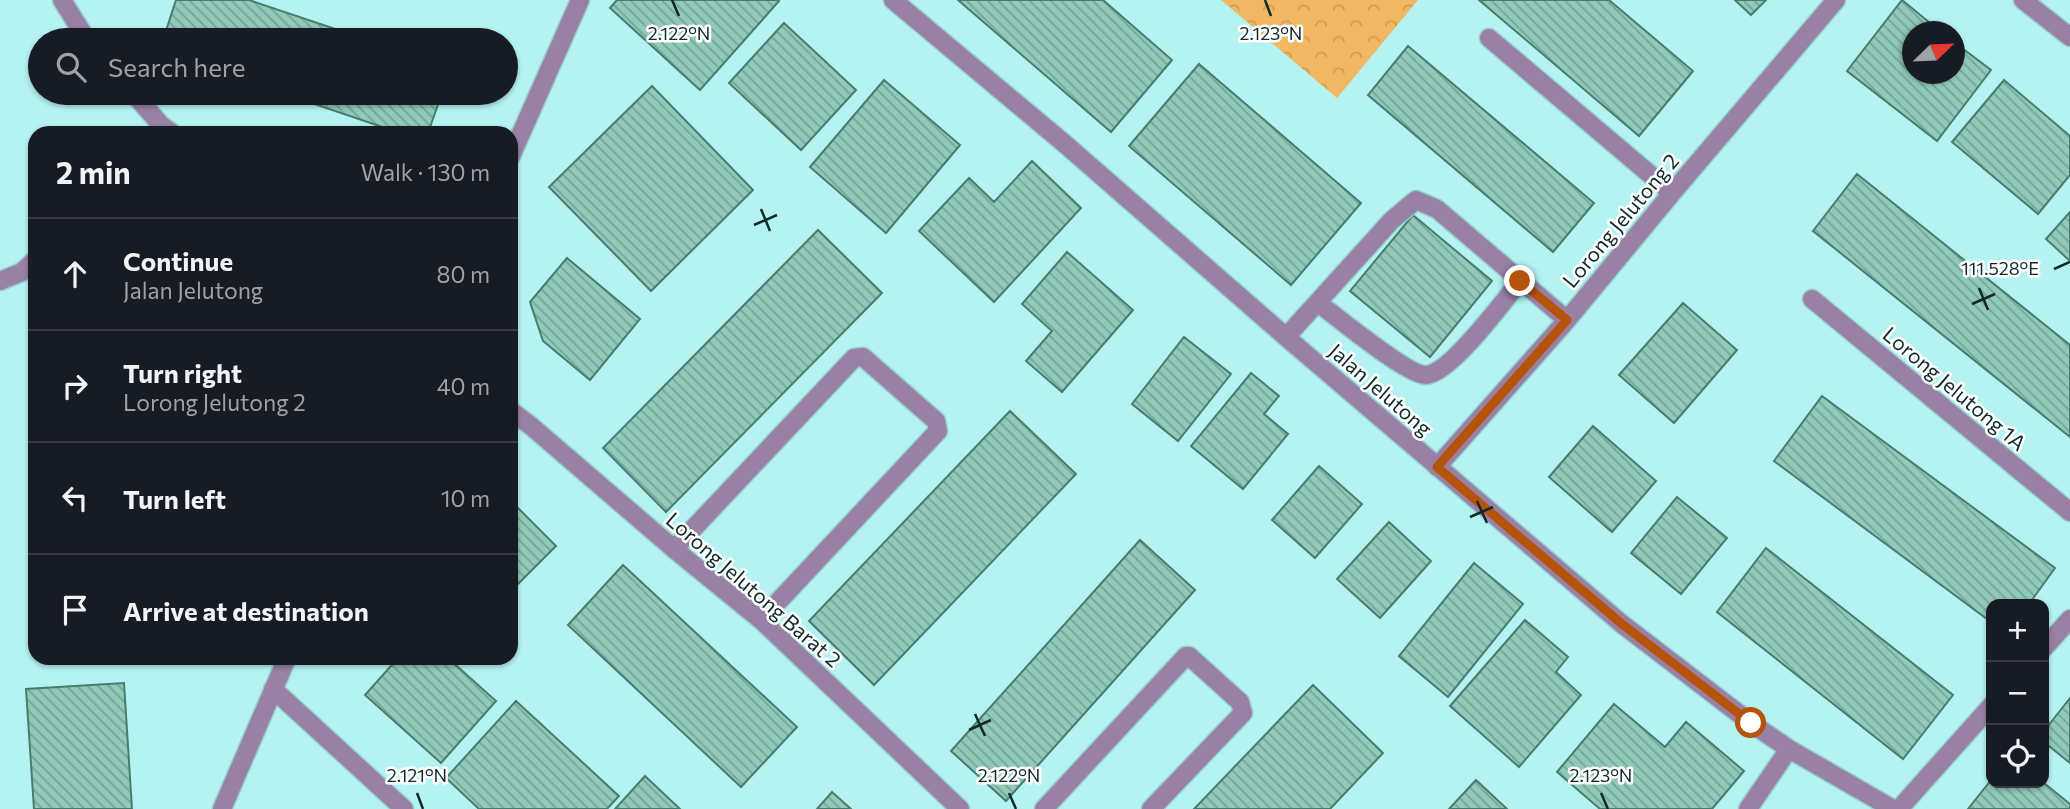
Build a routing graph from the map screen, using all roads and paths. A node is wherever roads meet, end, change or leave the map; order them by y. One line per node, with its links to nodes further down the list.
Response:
1 (62, 0): 6 (street)
2 (580, 0): 11 (street)
3 (893, 0): 19 (street, Jalan Jelutong)
4 (1836, 0): 12 (street, Lorong Jelutong 2)
5 (2022, 0): 7 (street)
6 (80, 28)
7 (2070, 37)
8 (1489, 38): 12 (street)
9 (143, 105): 10 (street)
10 (160, 126)
11 (518, 140)
12 (1672, 193): 18 (street, Lorong Jelutong 2)
13 (28, 266): 14 (street)
14 (0, 281)
15 (1520, 281): 17 (street); 17 (street); 18 (street)
16 (1812, 299): 22 (street, Lorong Jelutong 1A)
17 (1318, 303): 19 (street)
18 (1567, 320): 21 (street, Lorong Jelutong 2)
19 (1286, 337): 21 (street, Jalan Jelutong)
20 (518, 416): 23 (street, Lorong Jelutong Barat 2)
21 (1437, 467): 30 (street, Jalan Jelutong)
22 (2070, 512)
23 (674, 549): 25 (street, Lorong Jelutong Barat 2); 25 (street)
24 (2070, 619): 26 (street)
25 (761, 620): 33 (street, Lorong Jelutong Barat 2)
26 (2049, 642)
27 (285, 665): 28 (street)
28 (273, 689): 31 (street); 32 (street)
29 (1986, 712): 38 (street)
30 (1789, 749): 36 (street); 37 (street, Jalan Jelutong)
31 (222, 809)
32 (404, 809)
33 (960, 809)
34 (1044, 809): 35 (street)
35 (1151, 809)
36 (1748, 809)
37 (1893, 809)
38 (1899, 809)

